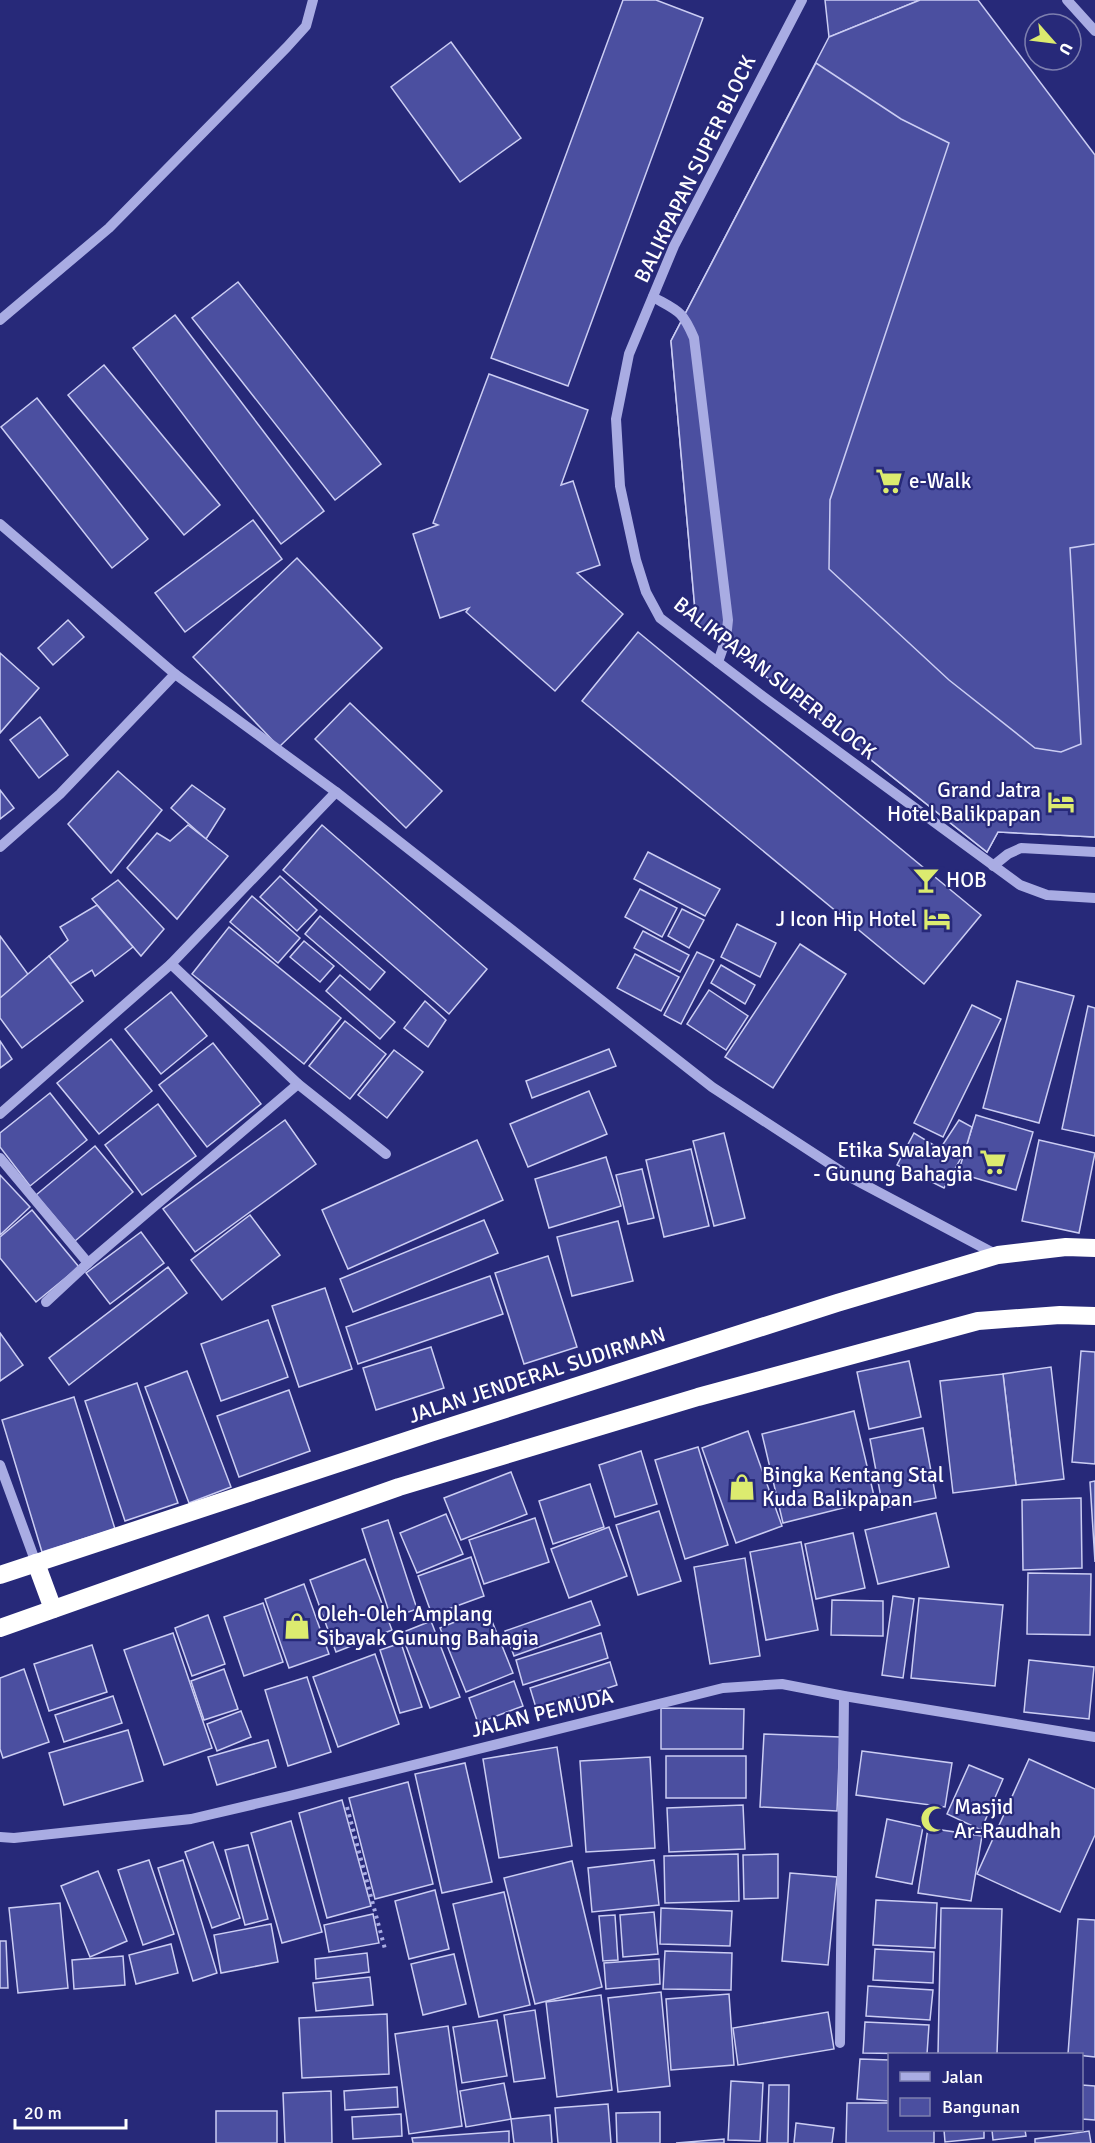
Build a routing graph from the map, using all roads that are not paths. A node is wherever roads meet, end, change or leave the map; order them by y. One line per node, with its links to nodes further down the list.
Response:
1 (313, 0): 6 (street)
2 (802, 0): 5 (street, BALIKPAPAN SUPER BLOCK)
3 (1067, 0): 4 (street)
4 (1095, 31)
5 (653, 297): 8 (street); 8 (street, BALIKPAPAN SUPER BLOCK)
6 (0, 320)
7 (0, 524): 9 (street)
8 (718, 662): 13 (street, BALIKPAPAN SUPER BLOCK)
9 (175, 674): 10 (street); 11 (street)
10 (336, 792): 15 (street); 21 (street)
11 (0, 847)
12 (1095, 852): 13 (street)
13 (993, 866): 14 (street, BALIKPAPAN SUPER BLOCK)
14 (1095, 898)
15 (171, 963): 16 (street); 17 (street)
16 (298, 1084): 18 (street); 22 (street)
17 (0, 1114)
18 (386, 1154)
19 (0, 1158): 22 (street)
20 (1095, 1248): 21 (highway, JALAN JENDERAL SUDIRMAN)
21 (998, 1255): 26 (highway, JALAN JENDERAL SUDIRMAN)
22 (88, 1263): 23 (street)
23 (46, 1302)
24 (1095, 1316): 28 (highway)
25 (0, 1465): 26 (street)
26 (39, 1562): 27 (highway, JALAN JENDERAL SUDIRMAN); 28 (highway)
27 (0, 1575)
28 (56, 1608): 29 (highway)
29 (0, 1628)
30 (844, 1696): 31 (street, JALAN PEMUDA); 32 (street, JALAN PEMUDA); 33 (street)
31 (1095, 1737)
32 (0, 1837)
33 (840, 2043)

